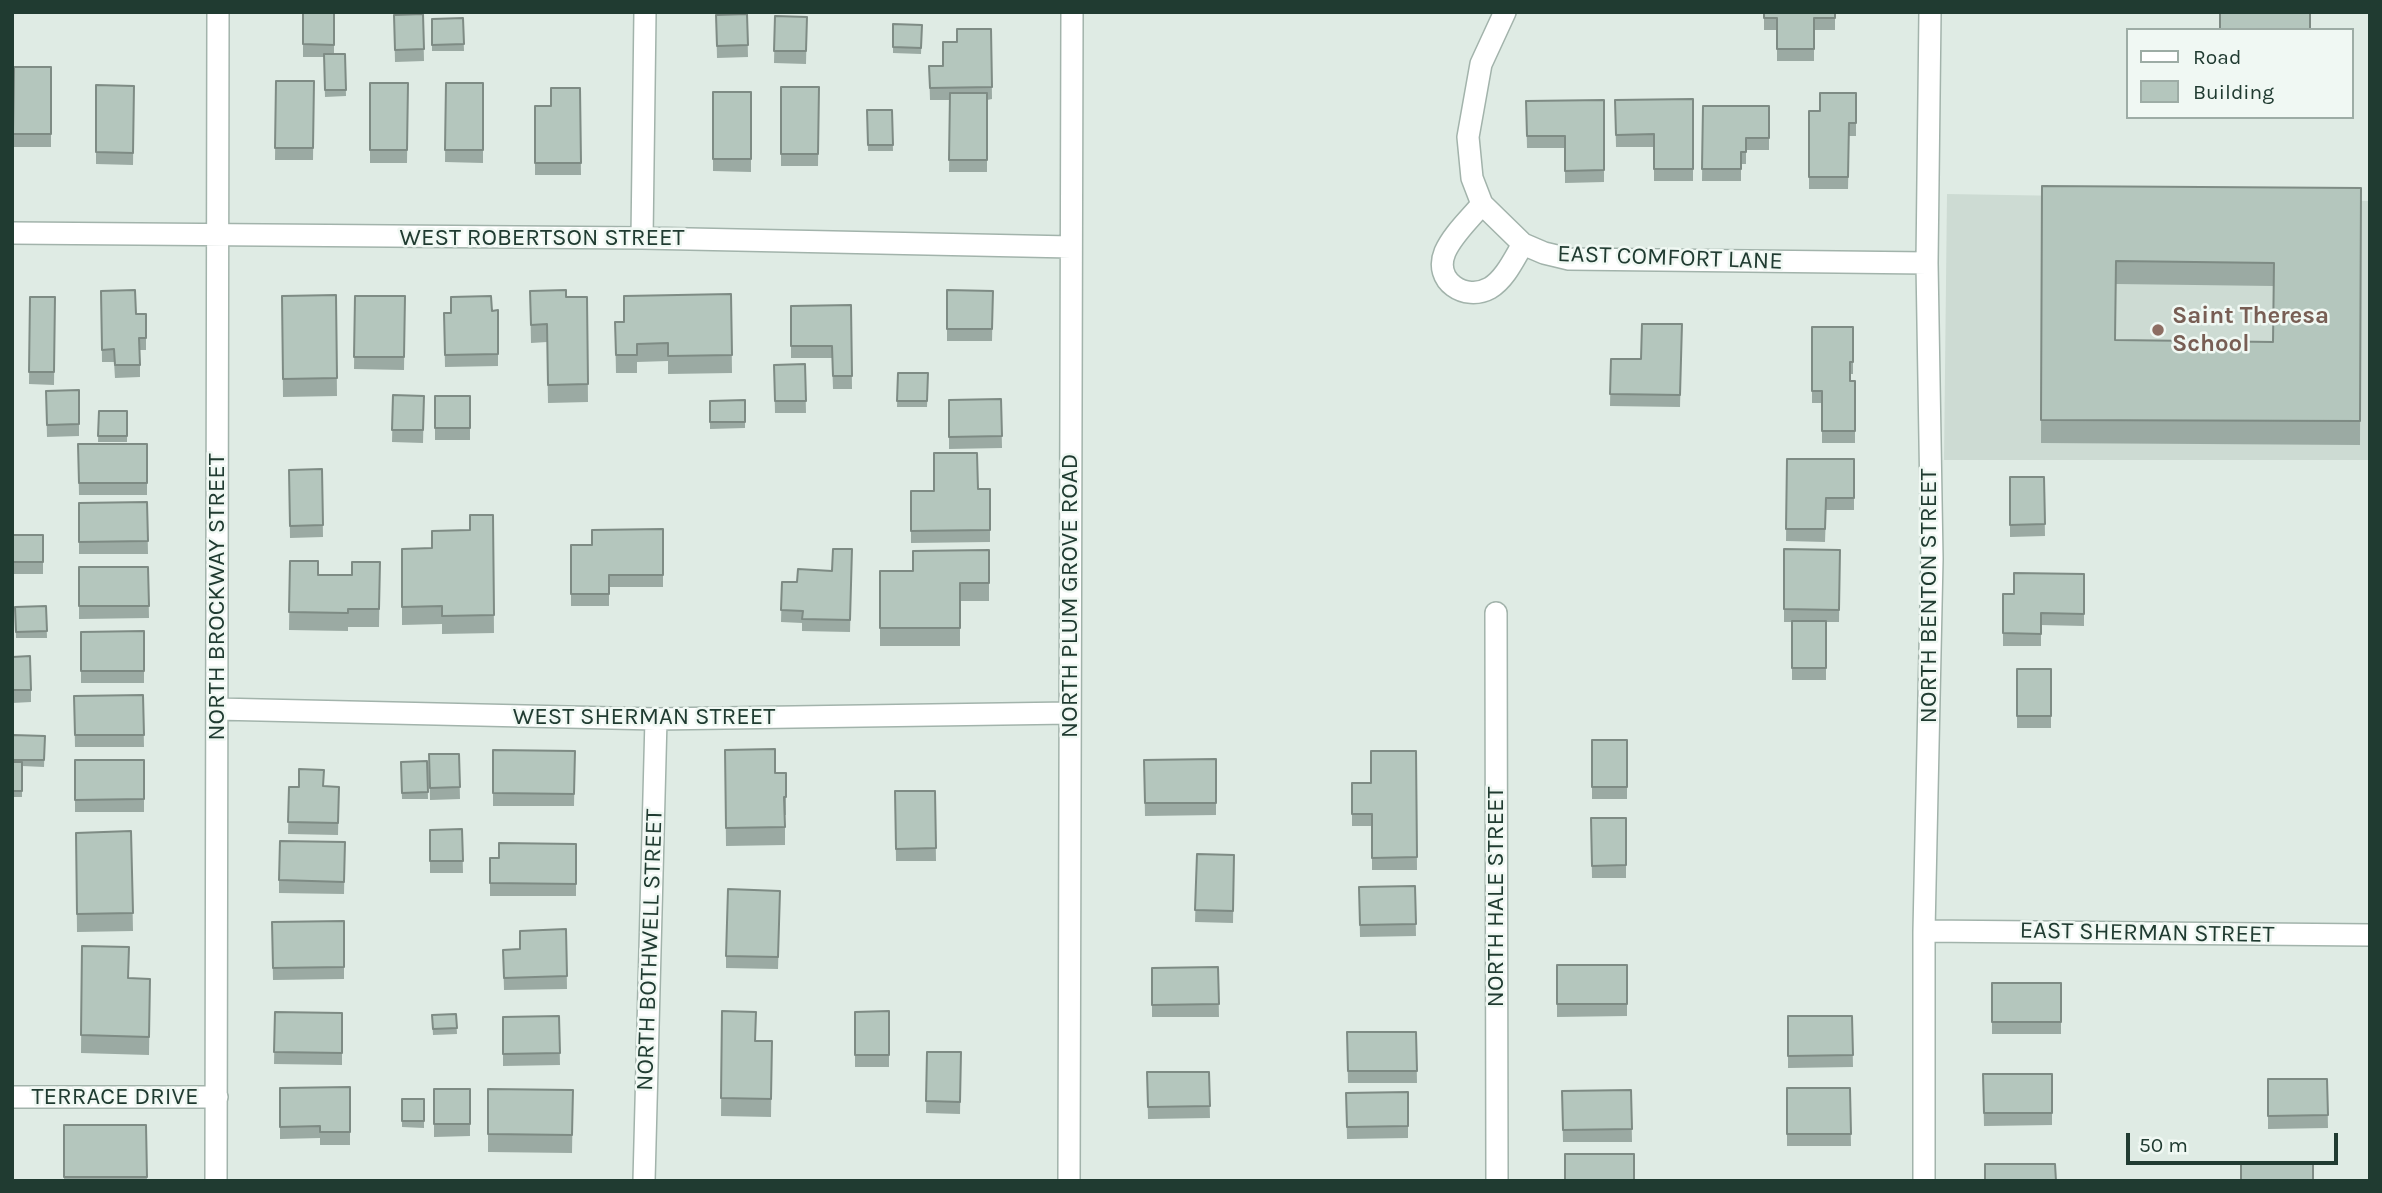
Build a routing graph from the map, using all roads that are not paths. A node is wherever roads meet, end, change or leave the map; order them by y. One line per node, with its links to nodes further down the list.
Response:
1 (218, 12): 8 (street, NORTH BROCKWAY STREET)
2 (645, 12): 9 (street)
3 (1072, 12): 11 (street, NORTH PLUM GROVE ROAD)
4 (1505, 12): 6 (street)
5 (1930, 12): 12 (street, NORTH BENTON STREET)
6 (1482, 204): 10 (street); 10 (street, EAST COMFORT LANE)
7 (12, 233): 8 (street, WEST ROBERTSON STREET)
8 (218, 236): 9 (street, WEST ROBERTSON STREET); 14 (street, NORTH BROCKWAY STREET)
9 (642, 238): 11 (street, WEST ROBERTSON STREET)
10 (1523, 244): 12 (street, EAST COMFORT LANE)
11 (1071, 247): 15 (street, NORTH PLUM GROVE ROAD)
12 (1927, 263): 17 (street, NORTH BENTON STREET)
13 (1496, 613): 24 (street, NORTH HALE STREET)
14 (217, 709): 16 (street, WEST SHERMAN STREET); 20 (street, NORTH BROCKWAY STREET)
15 (1070, 713): 16 (street, WEST SHERMAN STREET); 23 (street, NORTH PLUM GROVE ROAD)
16 (656, 719): 22 (street, NORTH BOTHWELL STREET)
17 (1924, 931): 18 (street, EAST SHERMAN STREET); 25 (street, NORTH BENTON STREET)
18 (2370, 935)
19 (12, 1097): 20 (street, TERRACE DRIVE)
20 (217, 1097): 21 (street, NORTH BROCKWAY STREET)
21 (216, 1181)
22 (644, 1181)
23 (1069, 1181)
24 (1497, 1181)
25 (1924, 1181)

